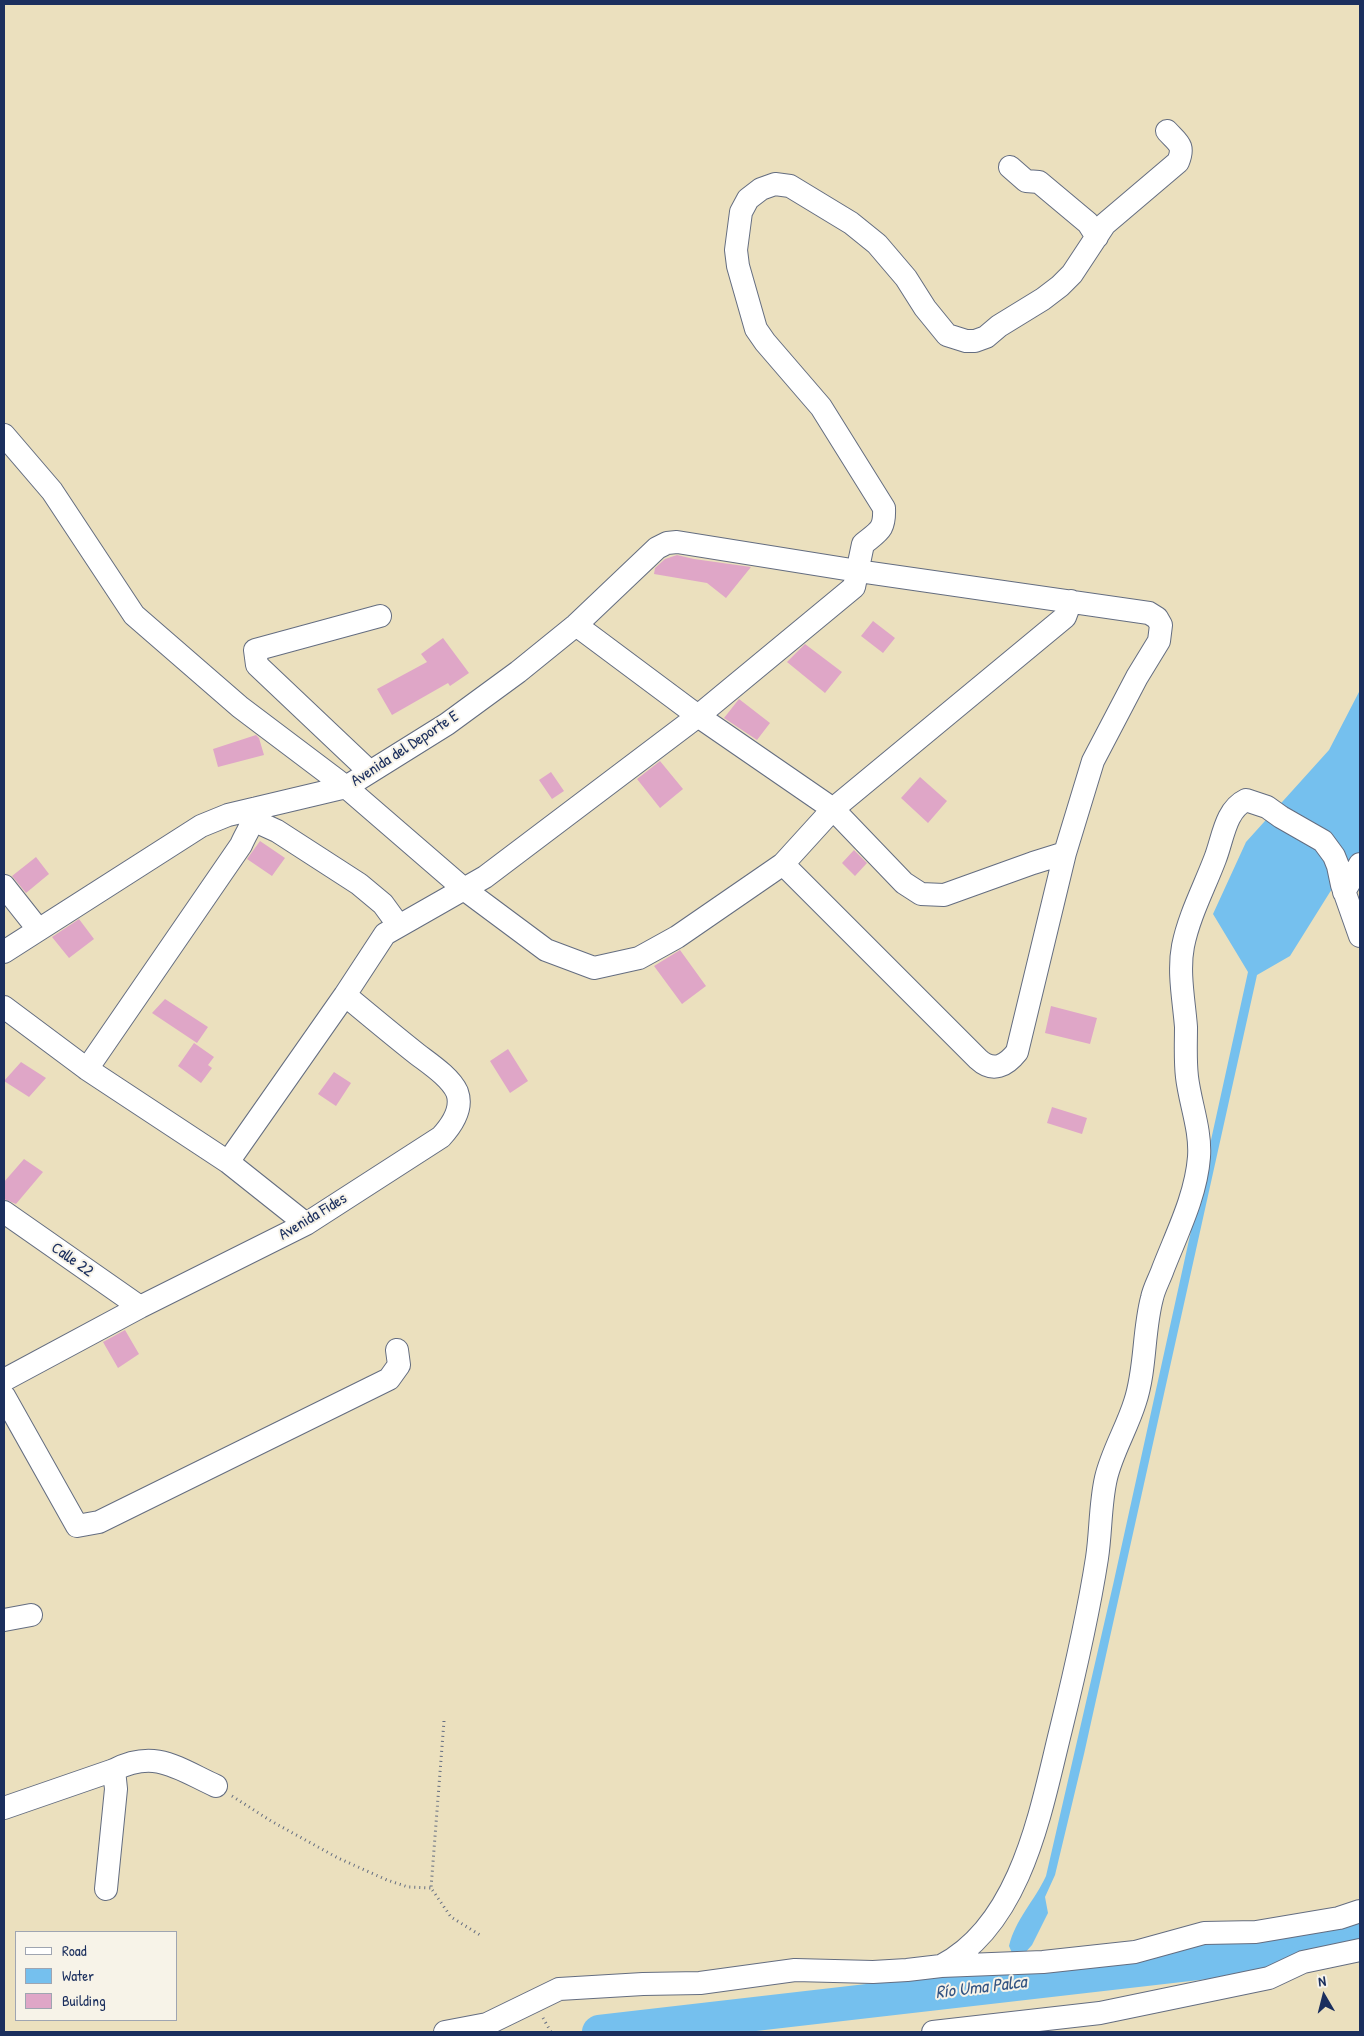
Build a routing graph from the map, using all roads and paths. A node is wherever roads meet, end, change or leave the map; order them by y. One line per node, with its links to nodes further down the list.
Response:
1 (1167, 131): 3 (street)
2 (1010, 167): 3 (street)
3 (1097, 237): 5 (street)
4 (4, 435): 11 (street)
5 (858, 571): 6 (street); 8 (street, Avenida del Deporte E); 9 (street)
6 (1071, 600): 12 (street); 14 (street)
7 (380, 616): 10 (street)
8 (576, 625): 9 (street); 10 (street, Avenida del Deporte E)
9 (698, 716): 12 (street); 18 (street)
10 (370, 772): 11 (street, Avenida del Deporte E)
11 (346, 787): 13 (street, Avenida del Deporte E); 18 (street)
12 (833, 809): 14 (street); 15 (street)
13 (256, 814): 20 (street); 21 (street, Avenida del Deporte E); 26 (street)
14 (1065, 854): 15 (street)
15 (783, 864): 18 (street)
16 (1360, 864): 19 (street)
17 (4, 886): 21 (street)
18 (464, 889): 20 (street)
19 (1344, 892): 22 (street); 45 (street)
20 (399, 926): 24 (street)
21 (38, 929): 23 (street, Avenida del Deporte E)
22 (1360, 936)
23 (4, 952)
24 (345, 995): 27 (street); 29 (street, Avenida Fides)
25 (4, 1007): 26 (street)
26 (87, 1069): 27 (street)
27 (228, 1162): 29 (street)
28 (4, 1212): 30 (street, Calle 22)
29 (306, 1224): 30 (street, Avenida Fides)
30 (140, 1307): 32 (street, Avenida Fides)
31 (397, 1350): 33 (street)
32 (4, 1380)
33 (4, 1396)
34 (31, 1615): 35 (street)
35 (4, 1620)
36 (444, 1721): 40 (path)
37 (114, 1770): 38 (street); 39 (street); 41 (street)
38 (216, 1786): 40 (path)
39 (4, 1808)
40 (431, 1888): 43 (path)
41 (106, 1889)
42 (1360, 1911): 45 (street)
43 (480, 1935)
44 (1360, 1950): 47 (street)
45 (941, 1966): 46 (street)
46 (445, 2032)
47 (933, 2032)

